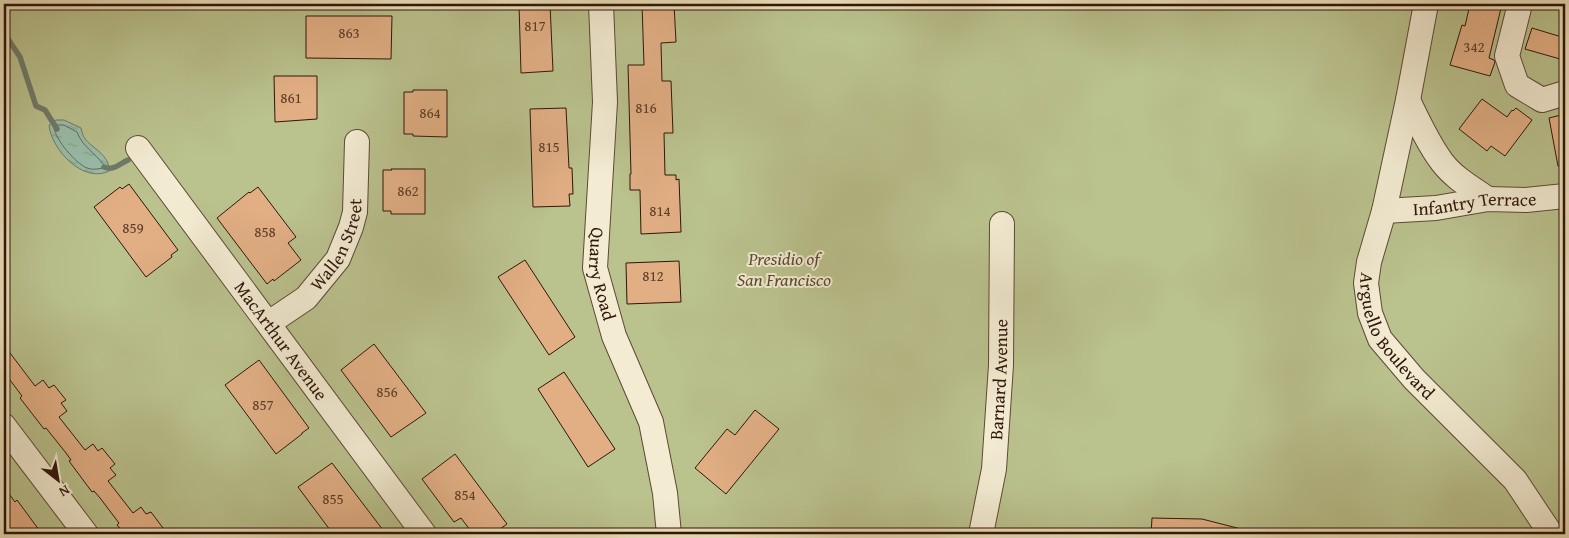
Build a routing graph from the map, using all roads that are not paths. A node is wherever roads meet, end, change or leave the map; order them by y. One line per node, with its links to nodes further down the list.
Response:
1 (601, 4): 16 (street, Quarry Road)
2 (1426, 4): 5 (street, Arguello Boulevard)
3 (1520, 4): 4 (street)
4 (1565, 93)
5 (1408, 100): 9 (street); 10 (street, Arguello Boulevard)
6 (357, 142): 12 (street, Wallen Street)
7 (138, 148): 12 (street, MacArthur Avenue)
8 (1565, 196): 9 (street, Infantry Terrace)
9 (1488, 199): 10 (street, Infantry Terrace)
10 (1384, 210): 18 (street, Arguello Boulevard)
11 (1002, 224): 17 (street, Barnard Avenue)
12 (269, 324): 15 (street, MacArthur Avenue)
13 (4, 426): 14 (street)
14 (86, 534)
15 (424, 534)
16 (669, 534)
17 (982, 534)
18 (1551, 534)

